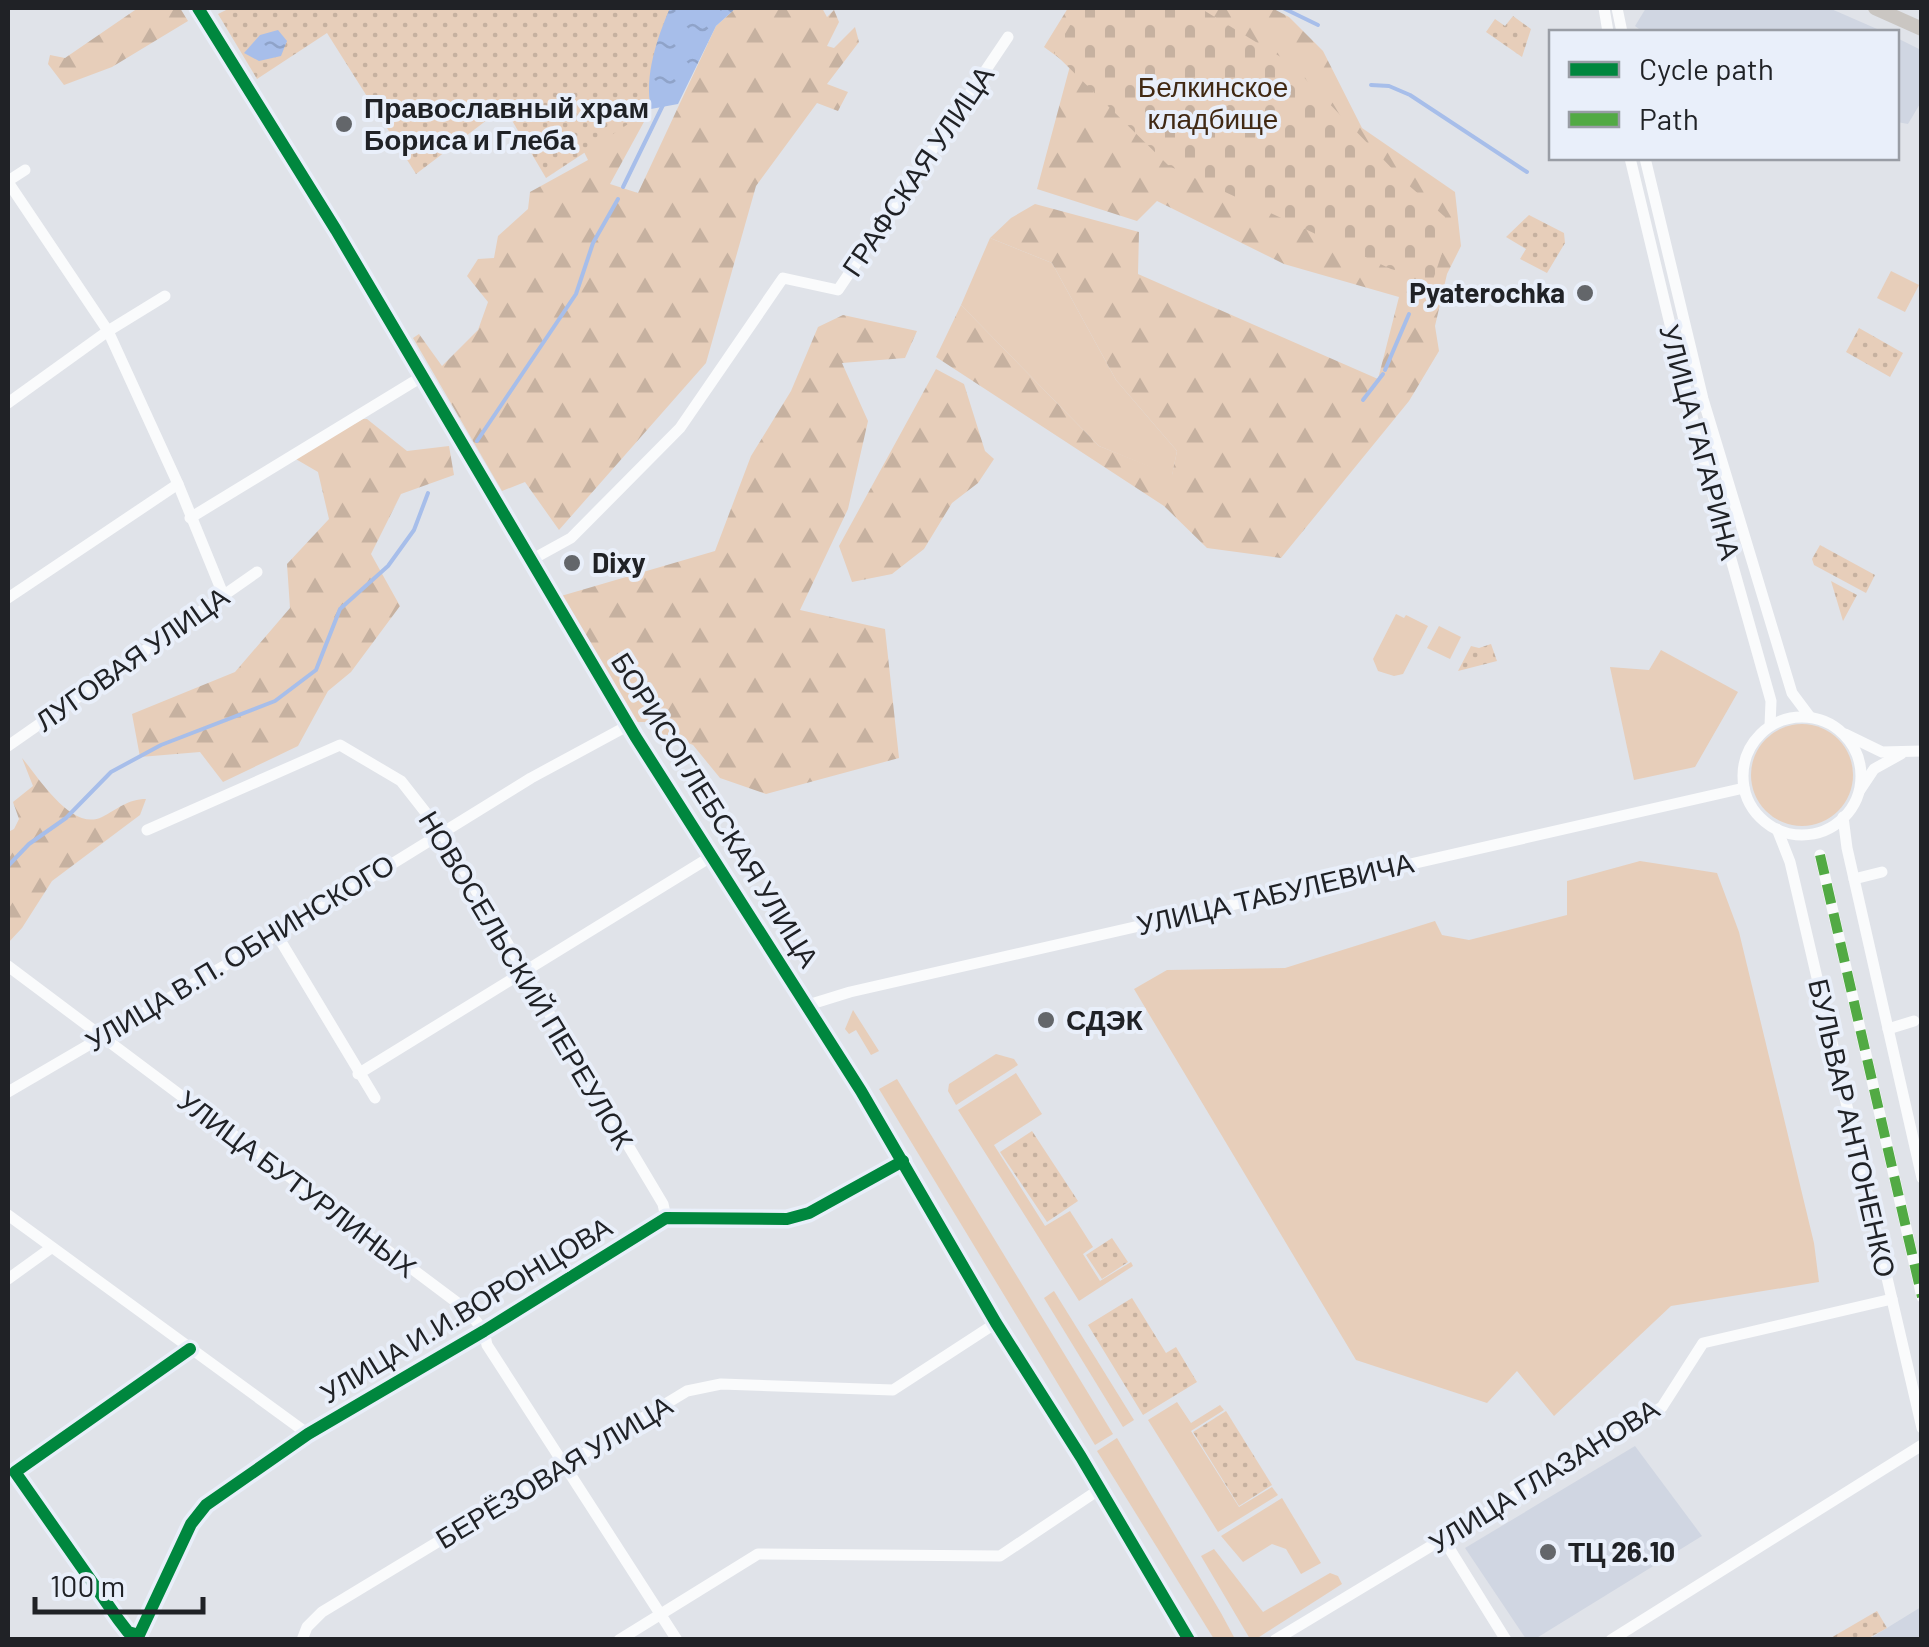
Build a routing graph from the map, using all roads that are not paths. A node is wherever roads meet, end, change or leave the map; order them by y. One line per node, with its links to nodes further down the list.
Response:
1 (198, 8): 11 (street, БОРИСОГЛЕБСКАЯ УЛИЦА)
2 (1875, 8): 3 (main road)
3 (1922, 29)
4 (1008, 37): 15 (street, ГРАФСКАЯ УЛИЦА)
5 (1630, 160): 21 (street, УЛИЦА ГАГАРИНА)
6 (1644, 160): 19 (street, УЛИЦА ГАГАРИНА)
7 (25, 170): 8 (street)
8 (8, 181): 10 (street)
9 (165, 296): 10 (street)
10 (108, 331): 12 (street); 13 (street)
11 (423, 376): 14 (street); 15 (street, БОРИСОГЛЕБСКАЯ УЛИЦА)
12 (8, 403)
13 (178, 484): 14 (street); 18 (street)
14 (190, 518): 17 (street)
15 (531, 560): 20 (street, БОРИСОГЛЕБСКАЯ УЛИЦА)
16 (256, 572): 17 (street, ЛУГОВАЯ УЛИЦА)
17 (222, 594): 23 (street, ЛУГОВАЯ УЛИЦА)
18 (8, 598)
19 (1810, 718): 21 (street); 22 (street)
20 (628, 725): 31 (street, УЛИЦА В.П. ОБНИНСКОГО); 33 (street, БОРИСОГЛЕБСКАЯ УЛИЦА)
21 (1770, 726): 26 (street)
22 (1842, 733): 25 (street); 27 (street)
23 (8, 746)
24 (1922, 751): 25 (street)
25 (1903, 753): 27 (street)
26 (1744, 788): 29 (street); 39 (street, УЛИЦА ТАБУЛЕВИЧА)
27 (1858, 794): 28 (street)
28 (1843, 817): 29 (street); 35 (street, БУЛЬВАР АНТОНЕНКО)
29 (1777, 829): 53 (street, БУЛЬВАР АНТОНЕНКО)
30 (146, 830): 31 (street, НОВОСЕЛЬСКИЙ ПЕРЕУЛОК)
31 (441, 832): 36 (street, УЛИЦА В.П. ОБНИНСКОГО); 38 (street, НОВОСЕЛЬСКИЙ ПЕРЕУЛОК)
32 (1820, 855): 52 (street)
33 (712, 856): 38 (street); 39 (street, БОРИСОГЛЕБСКАЯ УЛИЦА)
34 (1882, 872): 35 (street)
35 (1854, 879): 41 (street, БУЛЬВАР АНТОНЕНКО)
36 (277, 934): 42 (street, УЛИЦА В.П. ОБНИНСКОГО); 43 (street)
37 (8, 966): 42 (street, УЛИЦА БУТУРЛИНЫХ)
38 (524, 972): 43 (street); 49 (street, НОВОСЕЛЬСКИЙ ПЕРЕУЛОК)
39 (808, 1006): 46 (street, БОРИСОГЛЕБСКАЯ УЛИЦА)
40 (1914, 1021): 41 (street)
41 (1888, 1029): 47 (street, БУЛЬВАР АНТОНЕНКО)
42 (103, 1037): 44 (street, УЛИЦА В.П. ОБНИНСКОГО); 55 (street, УЛИЦА БУТУРЛИНЫХ)
43 (358, 1074): 45 (street)
44 (8, 1092)
45 (375, 1098)
46 (904, 1161): 49 (street); 54 (street, БОРИСОГЛЕБСКАЯ УЛИЦА)
47 (1922, 1178)
48 (8, 1215): 50 (street)
49 (666, 1218): 55 (street, УЛИЦА И.И.ВОРОНЦОВА)
50 (51, 1248): 51 (street); 56 (street)
51 (8, 1279)
52 (1922, 1297)
53 (1892, 1299): 57 (street, БУЛЬВАР АНТОНЕНКО); 62 (street, УЛИЦА ГЛАЗАНОВА)
54 (996, 1323): 60 (street, БЕРЁЗОВАЯ УЛИЦА); 61 (street, БОРИСОГЛЕБСКАЯ УЛИЦА)
55 (484, 1331): 58 (street, УЛИЦА И.И.ВОРОНЦОВА); 60 (street, УЛИЦА БУТУРЛИНЫХ)
56 (190, 1348): 58 (street); 58 (street, УЛИЦА И.И.ВОРОНЦОВА)
57 (1922, 1428)
58 (308, 1434)
59 (1922, 1445): 70 (street)
60 (564, 1466): 63 (street, УЛИЦА БУТУРЛИНЫХ); 64 (street, БЕРЁЗОВАЯ УЛИЦА)
61 (1100, 1489): 63 (street); 67 (street, БОРИСОГЛЕБСКАЯ УЛИЦА)
62 (1444, 1540): 68 (street, УЛИЦА ГЛАЗАНОВА); 69 (street)
63 (661, 1614): 65 (street); 66 (street, УЛИЦА БУТУРЛИНЫХ)
64 (302, 1640)
65 (619, 1640)
66 (677, 1640)
67 (1189, 1640)
68 (1275, 1640)
69 (1506, 1640)
70 (1612, 1640)

